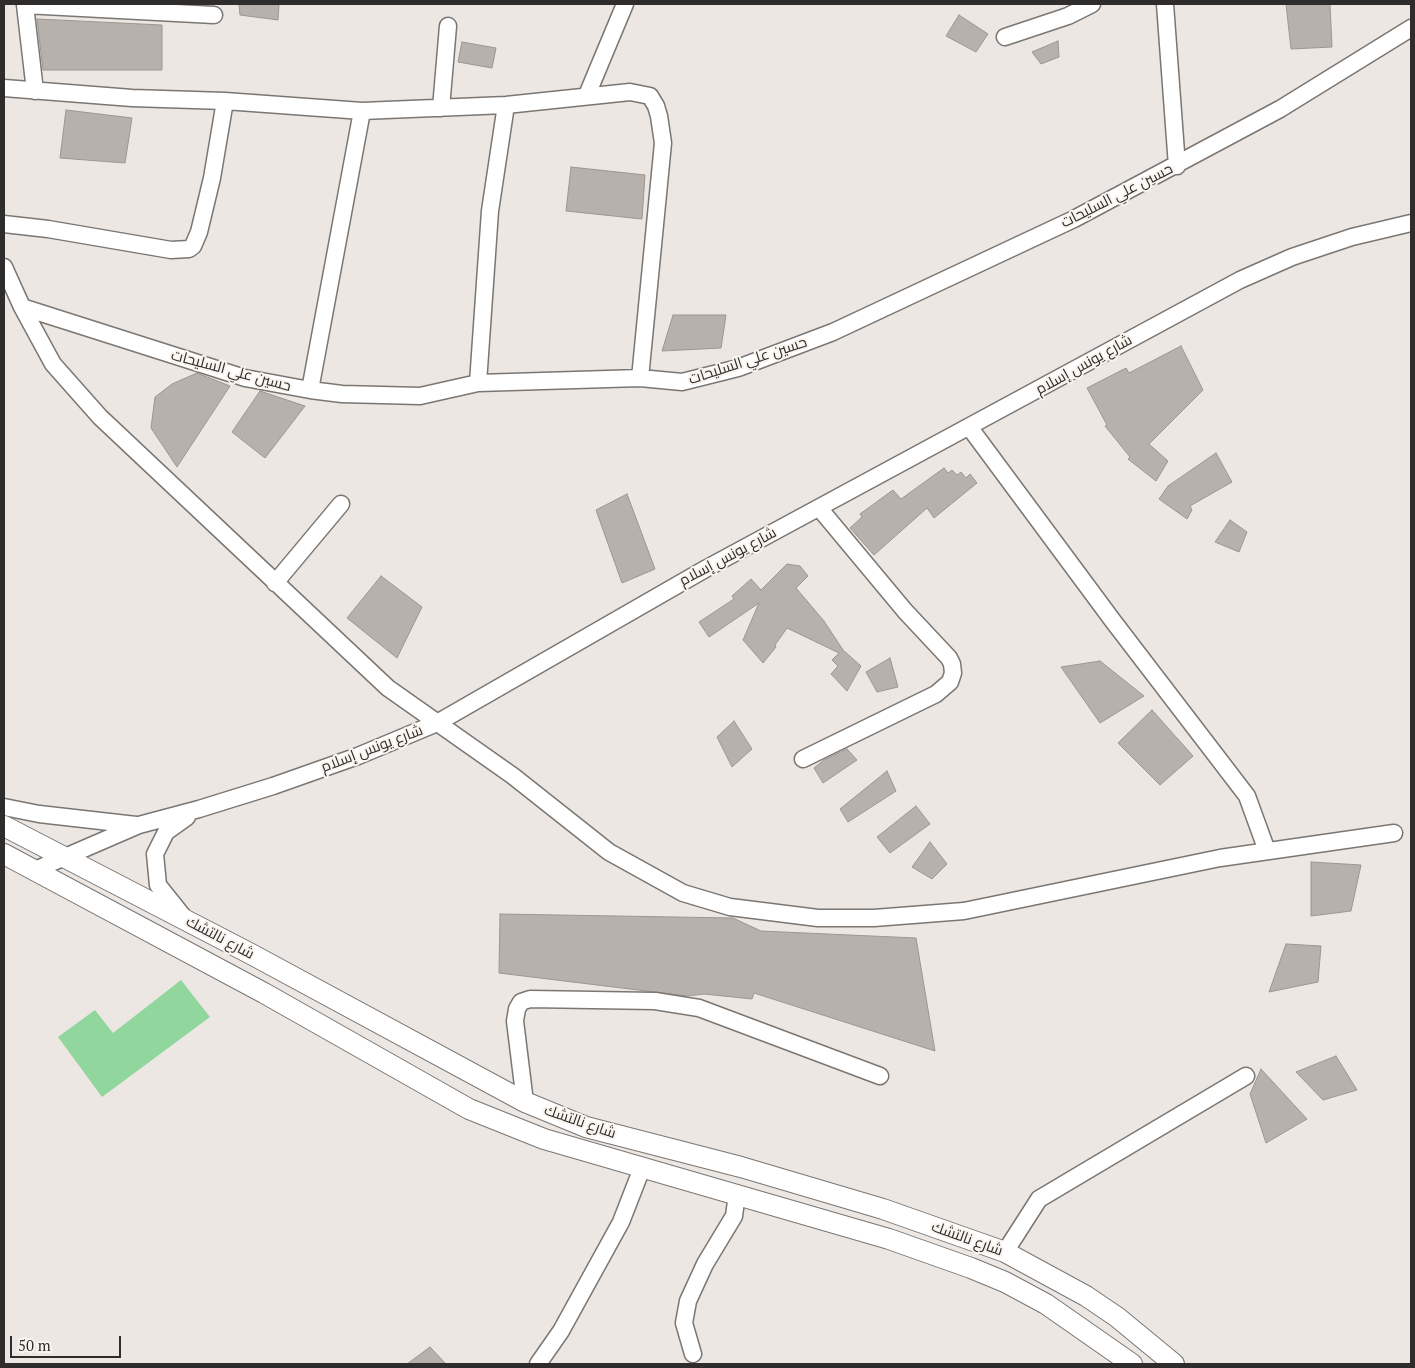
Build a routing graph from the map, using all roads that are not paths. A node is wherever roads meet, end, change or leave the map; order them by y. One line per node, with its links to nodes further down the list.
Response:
1 (25, 4): 5 (street); 10 (street)
2 (625, 4): 11 (street)
3 (1092, 4): 8 (street)
4 (1165, 4): 16 (street)
5 (214, 15)
6 (448, 26): 14 (street)
7 (1411, 28): 16 (street, حسين علي السليحات)
8 (1005, 38)
9 (4, 88): 10 (street)
10 (35, 91): 12 (street)
11 (587, 95): 13 (street); 21 (street)
12 (225, 101): 15 (street); 18 (street)
13 (506, 105): 14 (street); 22 (street)
14 (441, 108): 15 (street)
15 (362, 110): 23 (street)
16 (1177, 166): 21 (street, حسين علي السليحات)
17 (1411, 223): 24 (street, شارع يونس إسلام)
18 (4, 224)
19 (4, 267): 20 (street)
20 (22, 307): 23 (street, حسين علي السليحات); 27 (street)
21 (640, 378): 22 (street, حسين علي السليحات)
22 (478, 383): 23 (street, حسين علي السليحات)
23 (310, 390)
24 (970, 428): 26 (street, شارع يونس إسلام); 35 (street)
25 (341, 504): 27 (street)
26 (820, 509): 28 (street, شارع يونس إسلام); 29 (street)
27 (275, 583): 28 (street)
28 (437, 723): 31 (street, شارع يونس إسلام); 35 (street)
29 (803, 759)
30 (4, 806): 32 (street)
31 (199, 809): 32 (street, شارع يونس إسلام); 39 (street)
32 (139, 825): 37 (street, شارع يونس إسلام)
33 (4, 826): 37 (main road, شارع نالتشك)
34 (1394, 833): 35 (street)
35 (1266, 851)
36 (4, 854): 38 (main road, شارع نالتشك)
37 (66, 857): 38 (street, شارع يونس إسلام); 39 (main road, شارع نالتشك)
38 (35, 870): 43 (main road, شارع نالتشك)
39 (186, 920): 42 (main road, شارع نالتشك)
40 (880, 1076): 42 (street)
41 (1246, 1076): 45 (street)
42 (525, 1102): 45 (main road, شارع نالتشك)
43 (642, 1168): 44 (main road, شارع نالتشك); 47 (street)
44 (737, 1194): 46 (street); 48 (main road, شارع نالتشك)
45 (1005, 1252): 49 (main road, شارع نالتشك)
46 (693, 1354)
47 (538, 1364)
48 (1132, 1364)
49 (1174, 1364)

